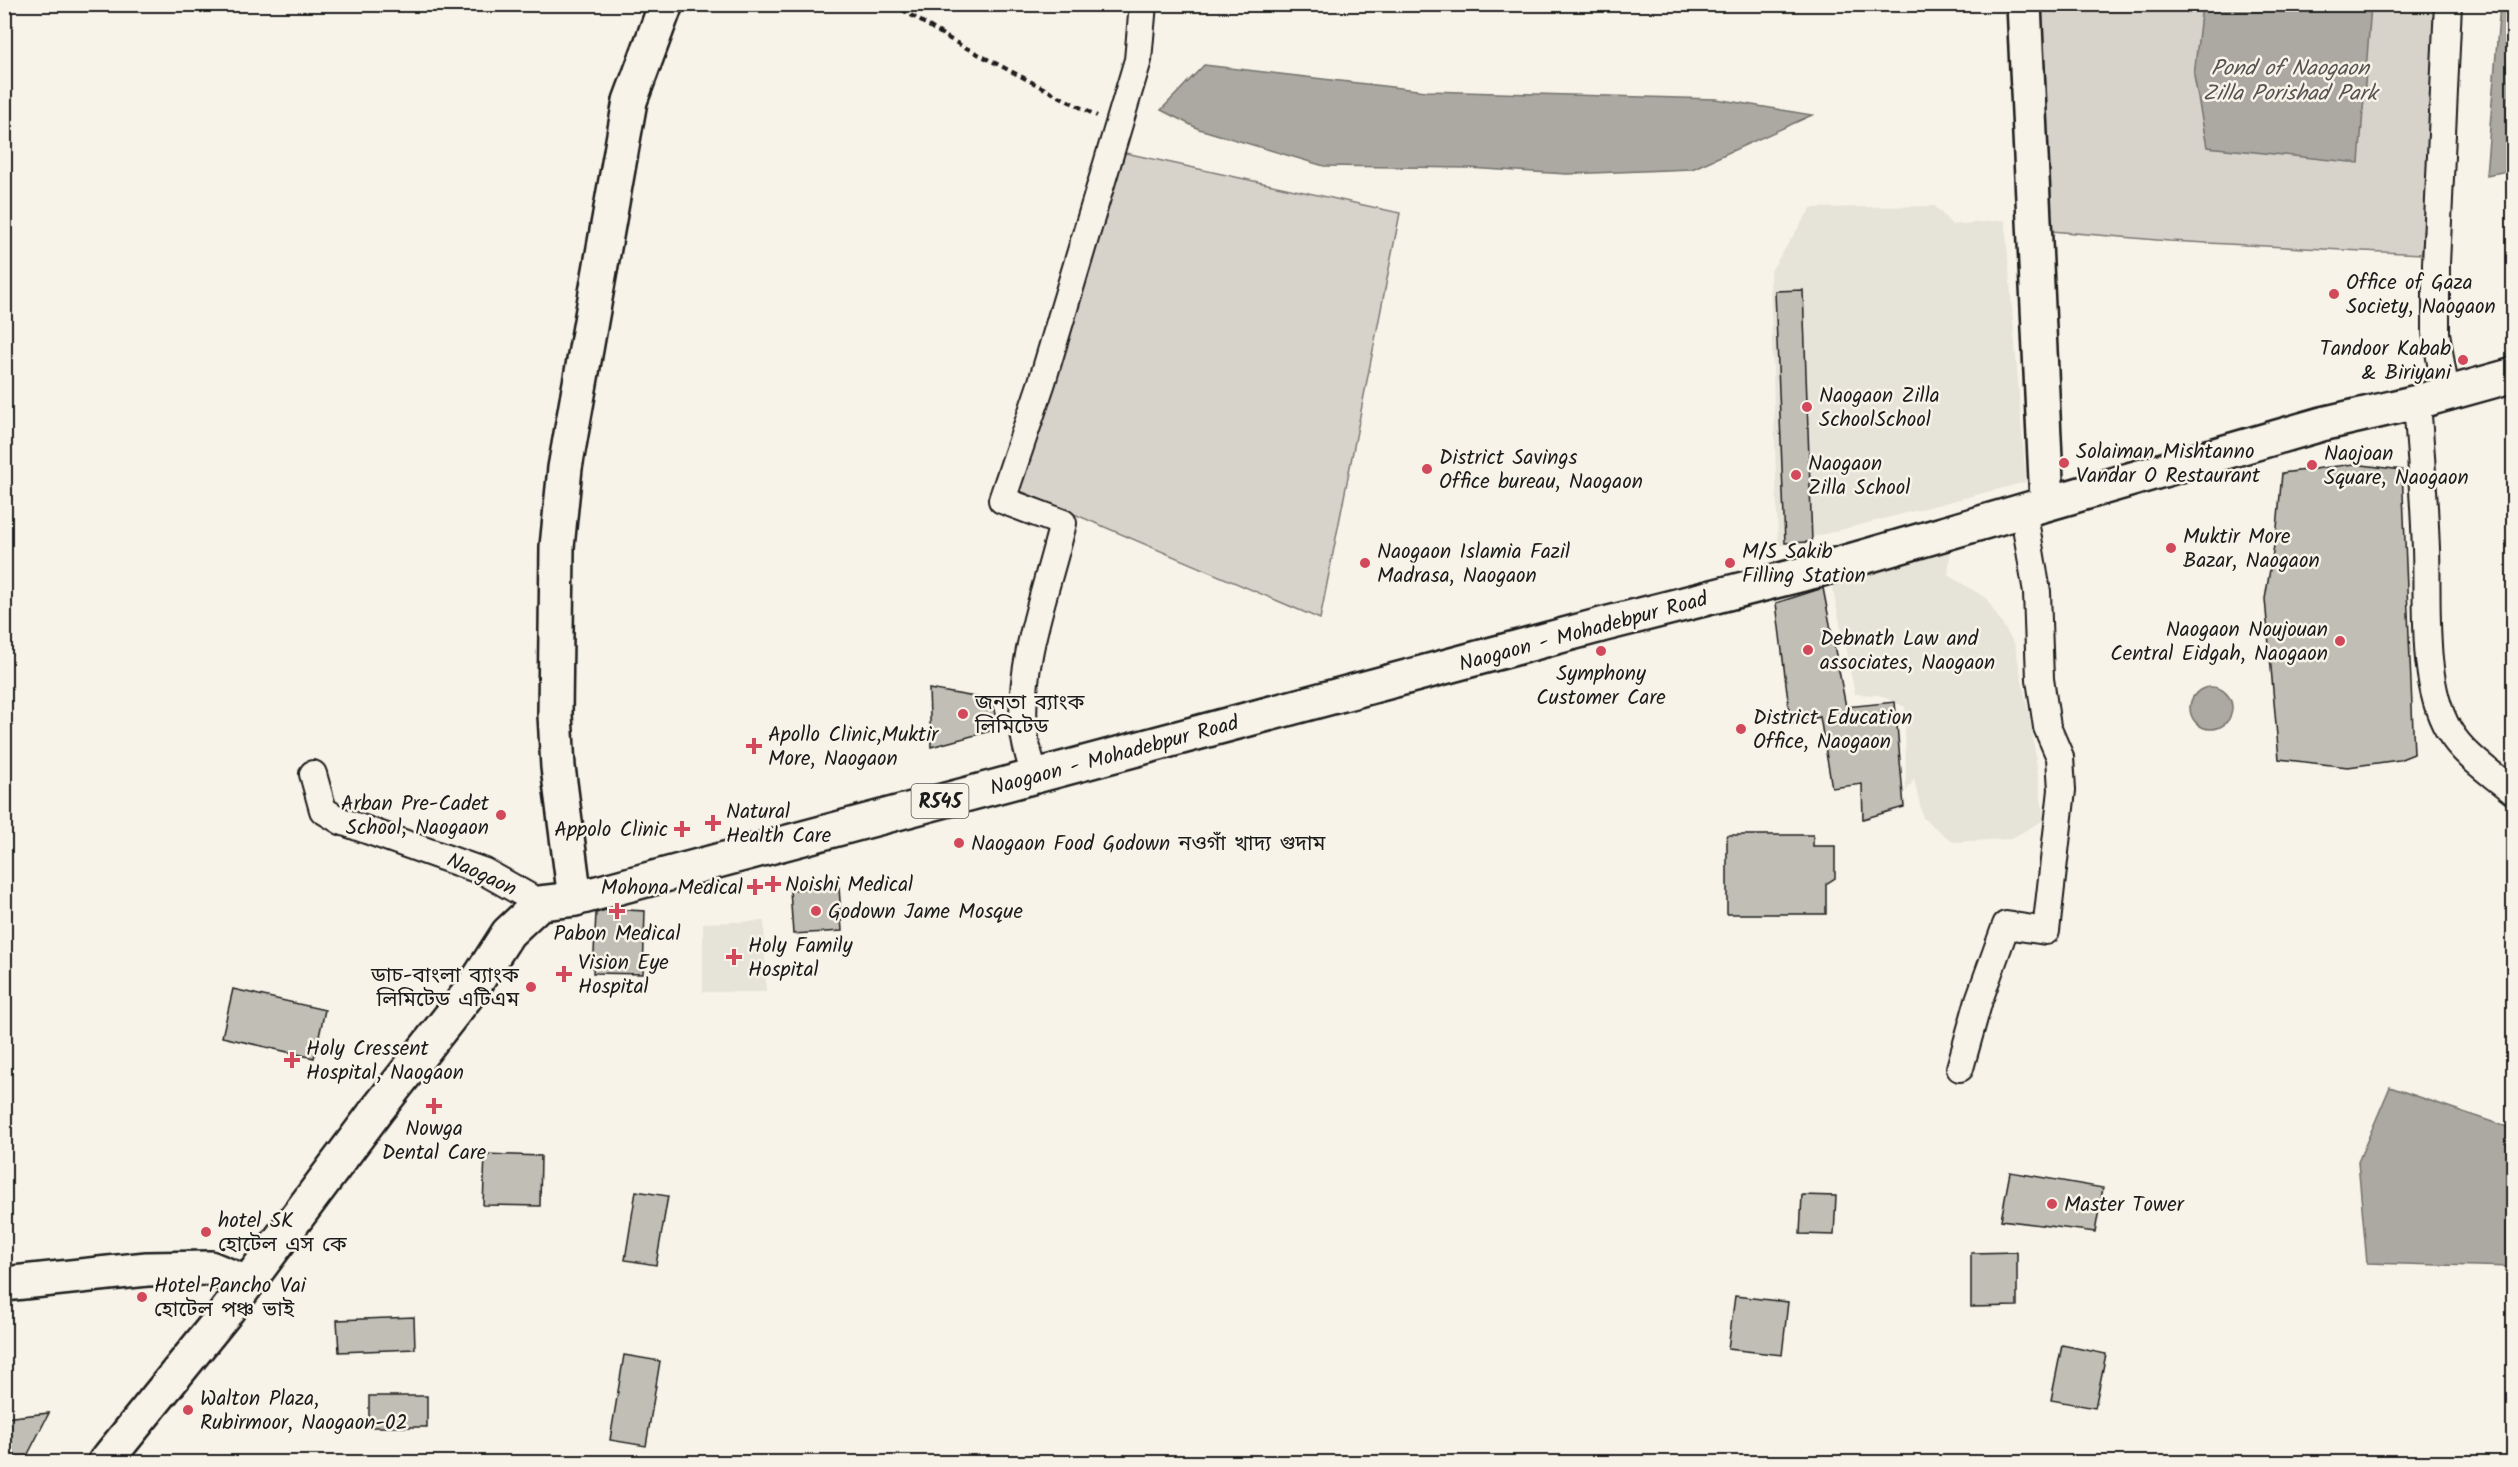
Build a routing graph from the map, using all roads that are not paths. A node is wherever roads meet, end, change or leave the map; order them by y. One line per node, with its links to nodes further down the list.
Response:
1 (666, 4): 11 (main road)
2 (1143, 4): 9 (street)
3 (2024, 4): 7 (main road)
4 (2448, 4): 6 (street)
5 (2514, 375): 6 (main road, R545)
6 (2431, 398): 7 (main road, R545); 10 (street)
7 (2035, 505): 9 (main road, Naogaon - Mohadebpur Road / R545); 13 (street)
8 (313, 774): 12 (street, Naogaon)
9 (1035, 776): 11 (main road, Naogaon - Mohadebpur Road / R545)
10 (2514, 792)
11 (575, 899): 12 (main road, Naogaon - Mohadebpur Road / R545)
12 (540, 903): 14 (main road)
13 (1960, 1068)
14 (247, 1283): 15 (main road); 16 (main road)
15 (4, 1284)
16 (105, 1462)

